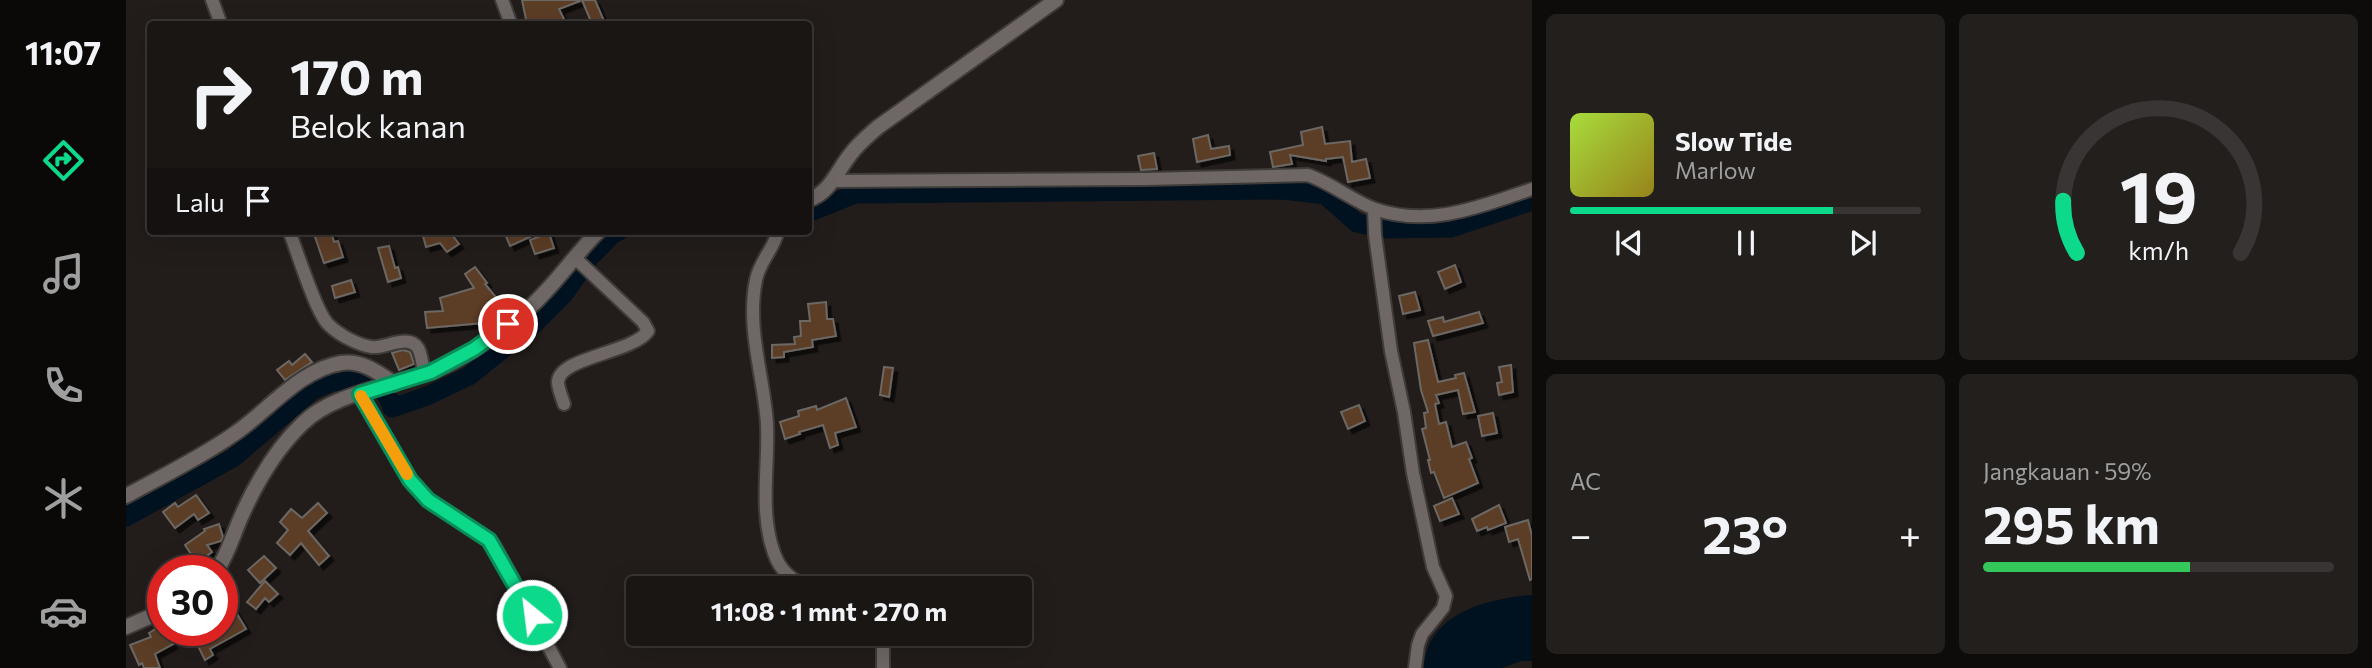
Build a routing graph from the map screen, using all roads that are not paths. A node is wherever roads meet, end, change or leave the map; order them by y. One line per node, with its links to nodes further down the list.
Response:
1 (212, 0): 4 (street)
2 (502, 0): 5 (street)
3 (1056, 0): 6 (street)
4 (220, 21)
5 (510, 21)
6 (832, 180): 8 (street); 9 (street)
7 (1532, 189): 9 (street)
8 (812, 198)
9 (1374, 214): 26 (street)
10 (291, 235): 14 (street)
11 (594, 235): 13 (street)
12 (776, 235): 20 (street)
13 (580, 263): 14 (street); 17 (street)
14 (424, 375): 15 (street)
15 (395, 384): 16 (street); 18 (street)
16 (367, 391): 19 (street); 24 (street)
17 (564, 404)
18 (126, 496)
19 (224, 555)
20 (790, 576)
21 (147, 618): 22 (street)
22 (126, 627)
23 (883, 646): 25 (street)
24 (560, 668)
25 (883, 668)
26 (1415, 668)

